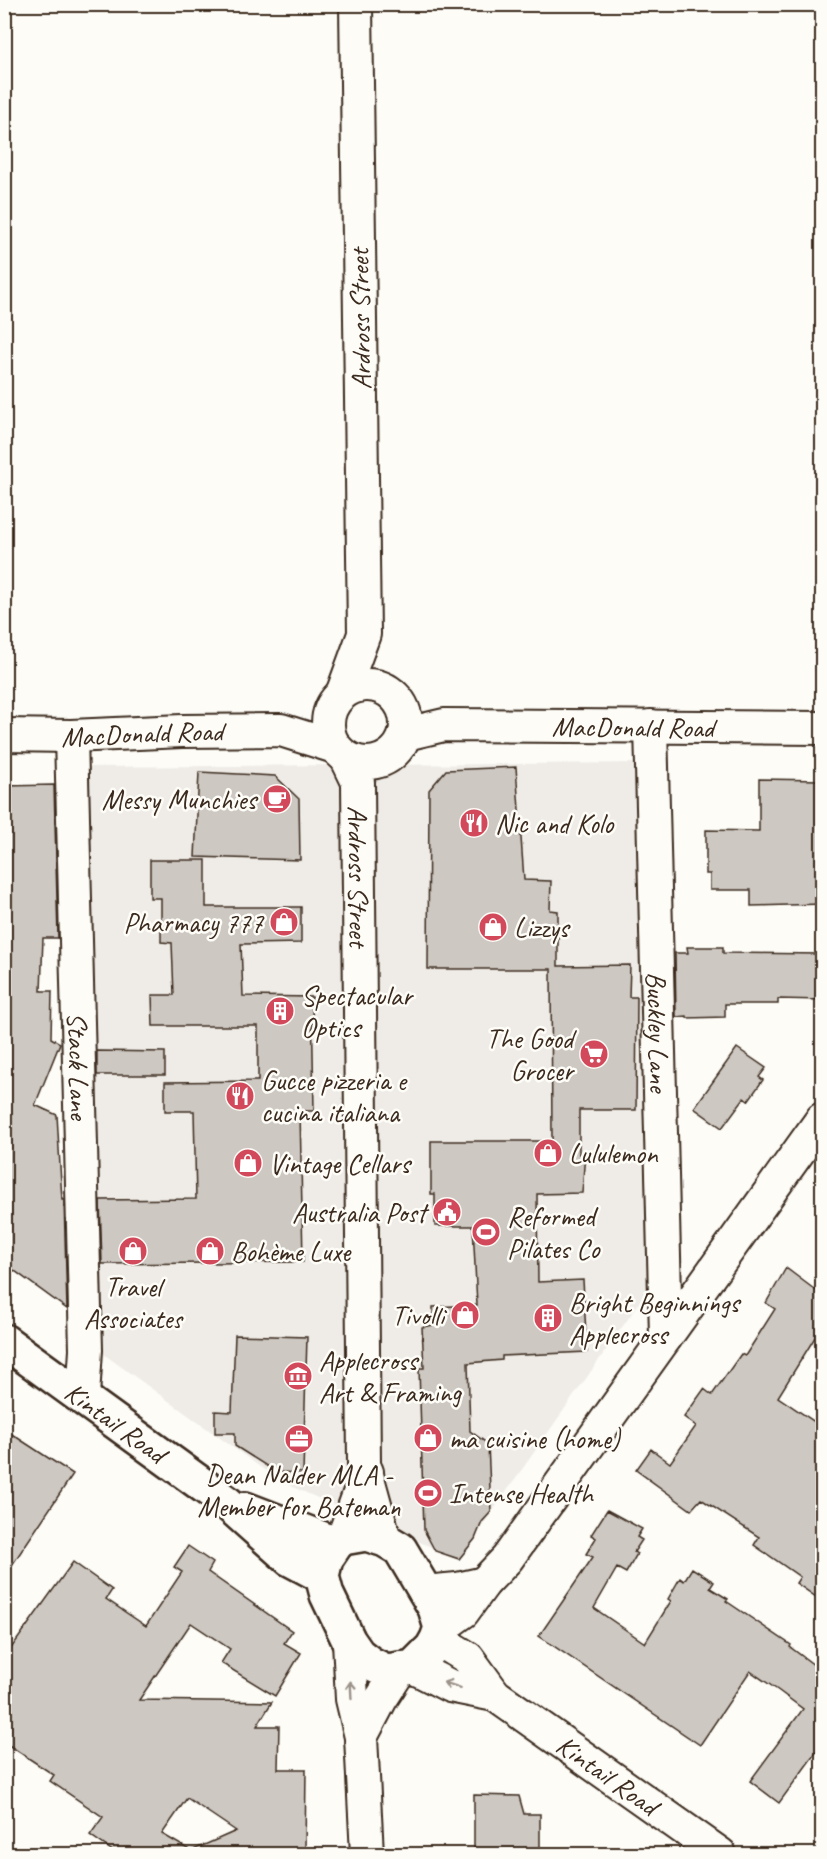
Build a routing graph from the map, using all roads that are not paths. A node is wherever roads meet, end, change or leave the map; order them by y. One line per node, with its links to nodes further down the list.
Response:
1 (356, 4): 2 (street, Ardross Street)
2 (364, 634): 3 (street, Ardross Street); 4 (street, Ardross Street)
3 (337, 700): 4 (street); 7 (street, MacDonald Road); 10 (street)
4 (401, 712): 5 (street, MacDonald Road); 10 (street)
5 (651, 726): 6 (street, MacDonald Road); 12 (street, Buckley Lane)
6 (822, 728)
7 (281, 730): 9 (street, MacDonald Road); 10 (street, MacDonald Road)
8 (4, 735): 9 (street, MacDonald Road)
9 (71, 736): 14 (street, Stack Lane)
10 (355, 762): 15 (street, Ardross Street)
11 (822, 1119): 12 (street)
12 (666, 1337): 20 (street)
13 (4, 1341): 14 (main road, Kintail Road)
14 (83, 1396): 16 (main road, Kintail Road)
15 (367, 1472): 17 (street, Ardross Street); 18 (street, Ardross Street)
16 (226, 1502): 18 (main road, Kintail Road); 19 (main road, Kintail Road)
17 (385, 1540): 18 (main road); 21 (main road)
18 (339, 1541): 19 (main road)
19 (322, 1576): 23 (main road)
20 (484, 1583): 21 (street); 22 (street)
21 (425, 1592): 22 (main road)
22 (439, 1633): 24 (main road); 25 (street, Kintail Road)
23 (349, 1641): 24 (main road); 26 (street, one-way to 23)
24 (407, 1668): 25 (street, Kintail Road, one-way to 24); 26 (street)
25 (495, 1695): 28 (street, Kintail Road)
26 (361, 1737): 27 (street)
27 (367, 1854)
28 (720, 1854)

